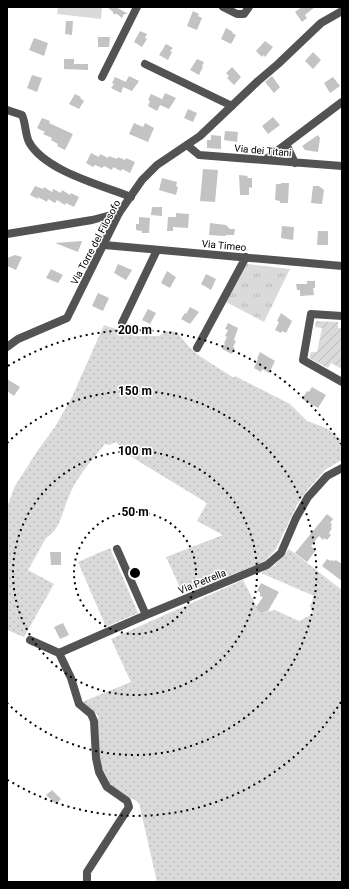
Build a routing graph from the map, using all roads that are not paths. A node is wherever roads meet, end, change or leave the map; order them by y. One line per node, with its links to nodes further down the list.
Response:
1 (137, 7): 6 (street)
2 (223, 7): 3 (street)
3 (249, 7)
4 (342, 11): 8 (street, Via Torre del Filosofo)
5 (144, 64): 8 (street)
6 (102, 77)
7 (342, 102): 10 (street)
8 (232, 106): 11 (street, Via Torre del Filosofo)
9 (7, 110): 15 (street)
10 (286, 144): 12 (street); 13 (street)
11 (187, 146): 12 (street, Via dei Titani); 15 (street, Via Torre del Filosofo)
12 (265, 160): 13 (street, Via dei Titani)
13 (295, 163): 14 (street, Via dei Titani)
14 (342, 166)
15 (131, 197): 16 (street, Via Torre del Filosofo)
16 (120, 213): 17 (street); 18 (street, Via Torre del Filosofo)
17 (7, 234)
18 (104, 245): 19 (street, Via Timeo); 24 (street, Via Torre del Filosofo)
19 (157, 250): 20 (street, Via Timeo); 23 (street)
20 (246, 257): 21 (street, Via Timeo); 25 (street)
21 (342, 266)
22 (342, 316): 26 (street)
23 (122, 323)
24 (7, 347)
25 (197, 348)
26 (342, 382)
27 (342, 468): 29 (street, Via Petrella)
28 (116, 549): 29 (street)
29 (146, 615): 31 (street, Via Petrella)
30 (30, 640): 31 (street)
31 (59, 653): 32 (street)
32 (87, 882)

